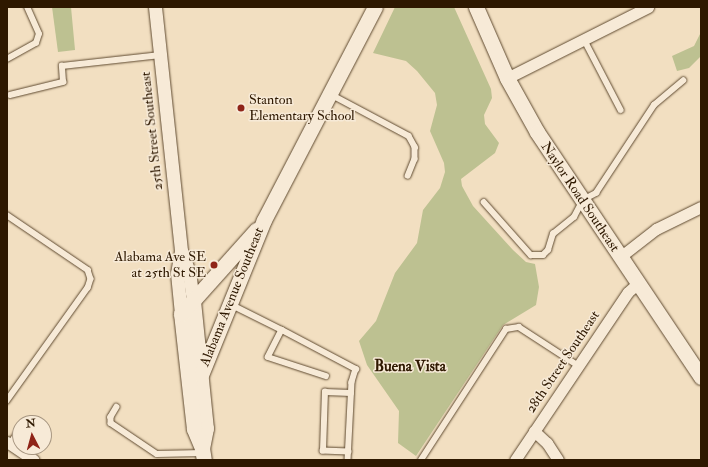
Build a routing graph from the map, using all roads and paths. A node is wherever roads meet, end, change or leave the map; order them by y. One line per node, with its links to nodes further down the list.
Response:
1 (27, 7): 8 (lane)
2 (155, 7): 7 (street, 25th Street Southeast)
3 (375, 7): 11 (main road, Alabama Avenue Southeast)
4 (476, 7): 9 (main road, Naylor Road Southeast)
5 (648, 7): 6 (street)
6 (584, 39): 9 (street); 13 (lane)
7 (160, 55): 12 (lane); 20 (street, 25th Street Southeast)
8 (7, 59)
9 (507, 78): 15 (main road, Naylor Road Southeast)
10 (682, 81): 15 (lane)
11 (330, 94): 14 (lane); 19 (main road, Alabama Avenue Southeast)
12 (10, 96)
13 (621, 110)
14 (408, 176)
15 (583, 200): 16 (lane); 21 (main road, Naylor Road Southeast)
16 (484, 202)
17 (701, 207): 21 (street)
18 (7, 215): 32 (lane)
19 (264, 220): 23 (main road, Alabama Avenue Southeast); 24 (main road, Alabama Avenue Southeast)
20 (180, 251): 23 (street, 25th Street Southeast); 25 (street, 25th Street Southeast)
21 (620, 257): 22 (main road, Naylor Road Southeast)
22 (638, 283): 27 (street, 28th Street Southeast); 30 (main road, Naylor Road Southeast)
23 (193, 301): 25 (main road, Alabama Avenue Southeast); 28 (main road, Alabama Avenue Southeast)
24 (230, 303): 26 (lane); 28 (main road, Alabama Avenue Southeast)
25 (181, 314): 37 (main road, Alabama Avenue Southeast)
26 (282, 330): 29 (lane); 31 (lane)
27 (579, 366): 34 (street, 28th Street Southeast); 40 (lane)
28 (201, 374): 37 (main road, Alabama Avenue Southeast)
29 (326, 376)
30 (701, 377)
31 (351, 393): 36 (lane); 36 (lane)
32 (7, 402)
33 (117, 407): 37 (lane)
34 (534, 432): 41 (street, 28th Street Southeast); 42 (street)
35 (8, 443): 38 (street)
36 (349, 452): 39 (lane)
37 (203, 453)
38 (34, 460)
39 (348, 460)
40 (421, 460)
41 (515, 460)
42 (558, 460)

